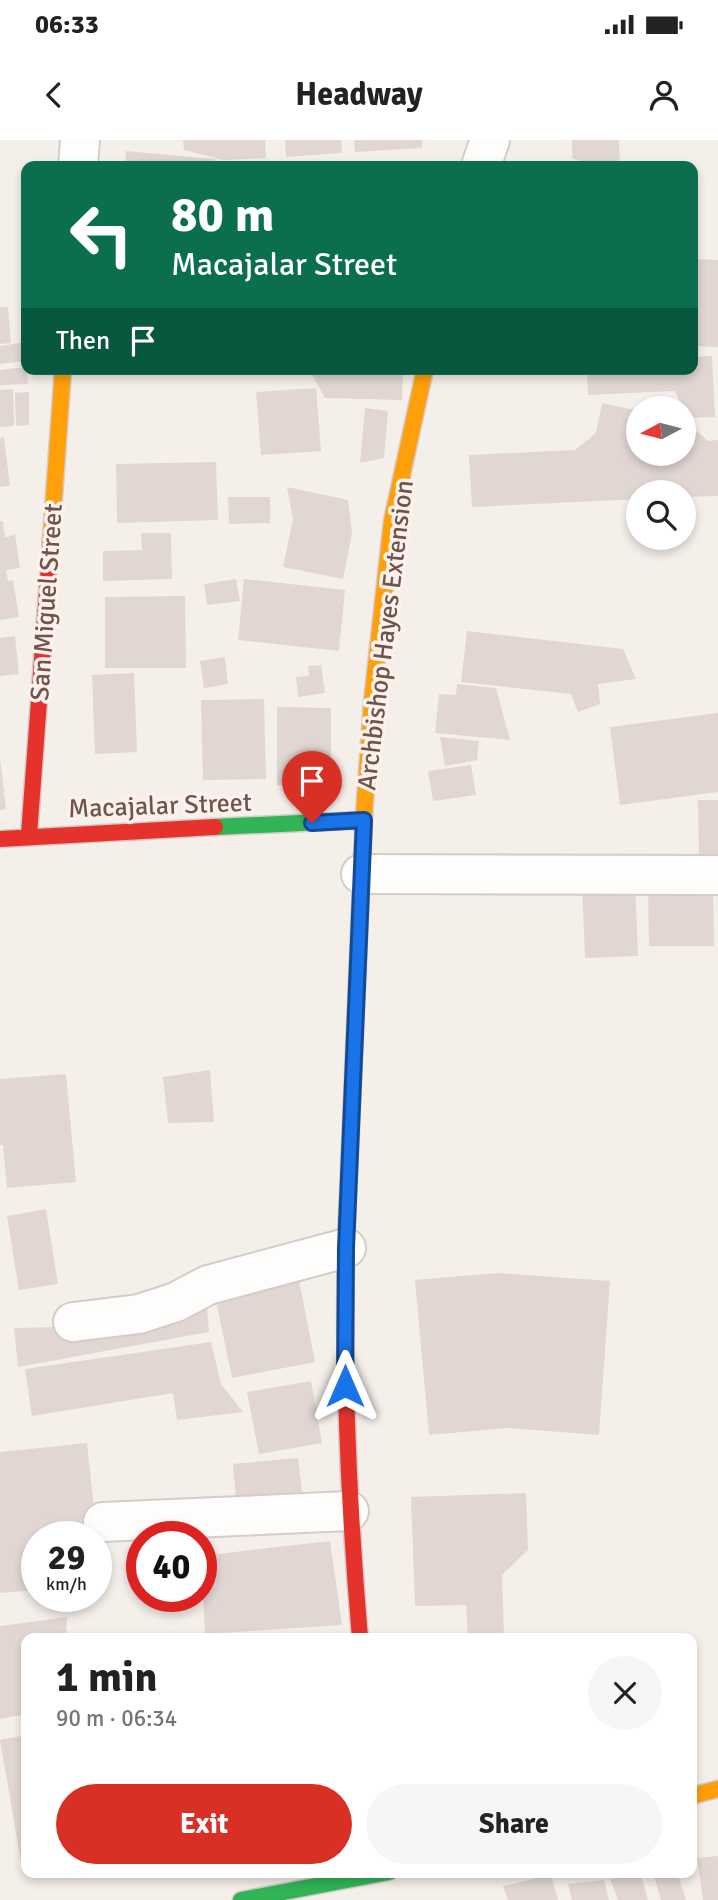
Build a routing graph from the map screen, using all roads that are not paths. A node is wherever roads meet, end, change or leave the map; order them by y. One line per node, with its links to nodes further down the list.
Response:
1 (80, 140): 3 (street)
2 (490, 140): 4 (street)
3 (78, 161)
4 (483, 161)
5 (63, 375): 8 (street, San Miguel Street)
6 (424, 375): 7 (street, Archbishop Hayes Extension)
7 (364, 820): 8 (street, Macajalar Street); 10 (street, Archbishop Hayes Extension)
8 (29, 835): 9 (street, Macajalar Street)
9 (0, 839)
10 (361, 874): 11 (street); 12 (street, Archbishop Hayes Extension)
11 (718, 876)
12 (346, 1248): 13 (street); 14 (street, Archbishop Hayes Extension)
13 (73, 1322)
14 (349, 1511): 15 (street); 16 (street, Archbishop Hayes Extension)
15 (112, 1522)
16 (360, 1633)
17 (718, 1789): 18 (street)
18 (697, 1794)
19 (377, 1878): 20 (street)
20 (241, 1900)

